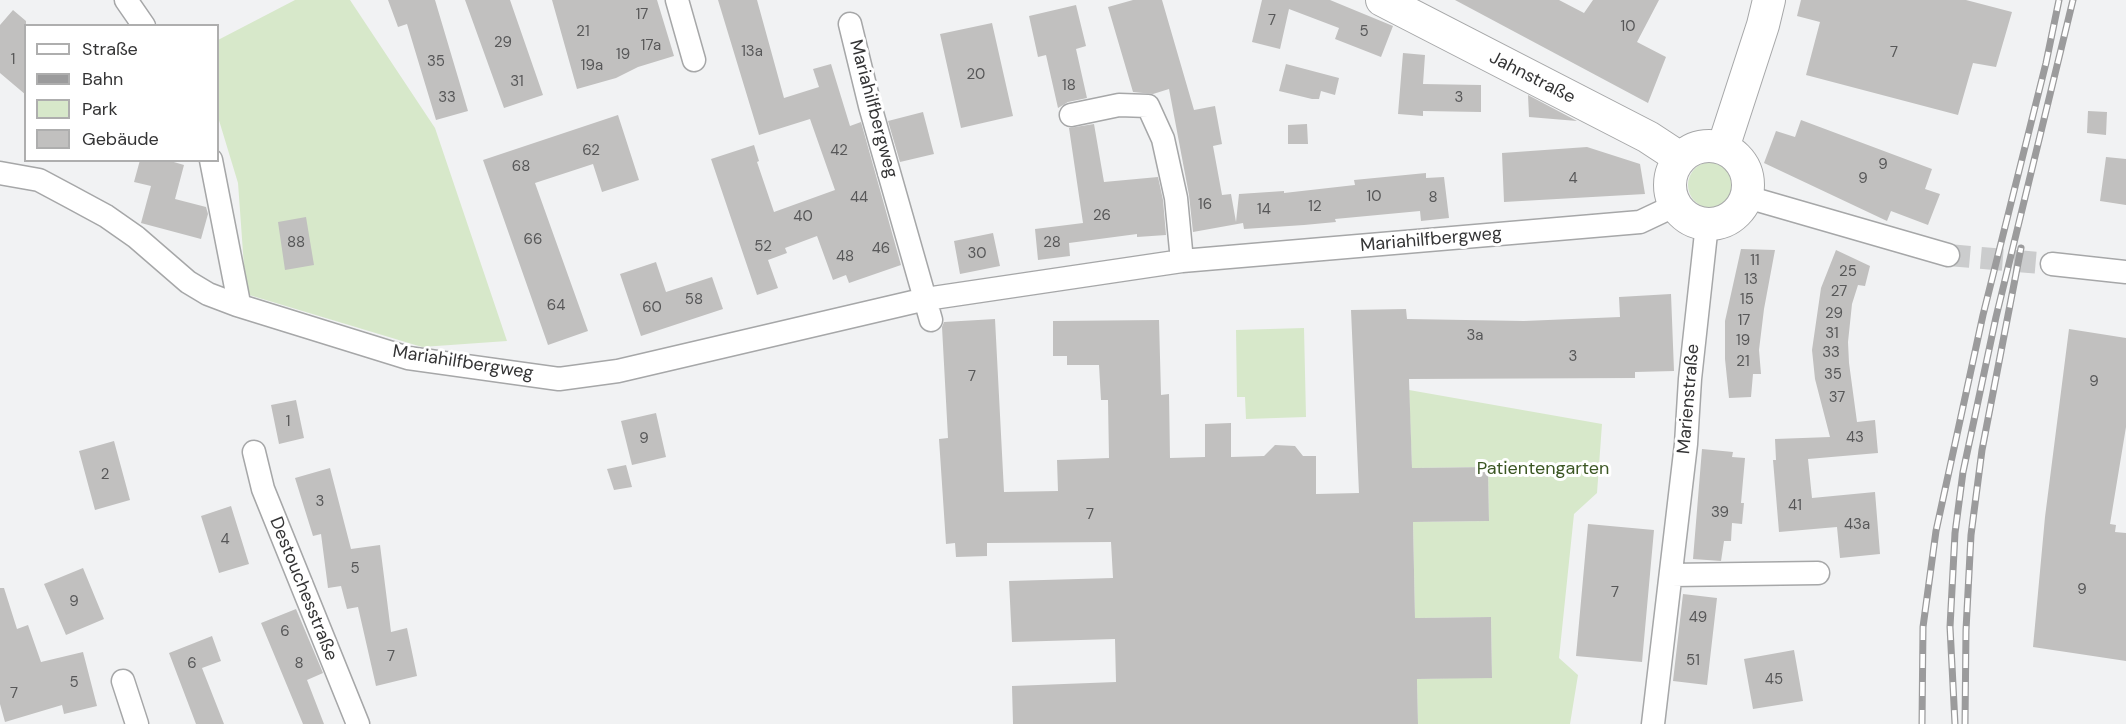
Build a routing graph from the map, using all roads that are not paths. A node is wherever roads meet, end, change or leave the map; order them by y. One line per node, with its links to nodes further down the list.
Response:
1 (126, 0): 5 (street)
2 (677, 0): 7 (street)
3 (1382, 0): 10 (street, Jahnstraße)
4 (1769, 0): 9 (street)
5 (143, 24)
6 (850, 24): 21 (street, Mariahilfbergweg)
7 (694, 60)
8 (1071, 115): 17 (street)
9 (1723, 148): 10 (street); 13 (street)
10 (1680, 158): 14 (street)
11 (211, 162): 20 (street)
12 (0, 173): 20 (street, Mariahilfbergweg)
13 (1747, 197): 15 (street); 16 (street)
14 (1676, 205): 15 (street); 17 (street, Mariahilfbergweg)
15 (1707, 224): 24 (street, Marienstraße)
16 (1948, 255)
17 (1182, 261): 21 (street, Mariahilfbergweg)
18 (2052, 264): 19 (street)
19 (2126, 272)
20 (237, 305): 21 (street, Mariahilfbergweg)
21 (928, 310)
22 (254, 452): 27 (street, Destouchesstraße)
23 (1818, 573): 24 (street)
24 (1671, 575): 28 (street, Marienstraße)
25 (123, 681): 26 (street)
26 (137, 724)
27 (358, 724)
28 (1653, 724)

